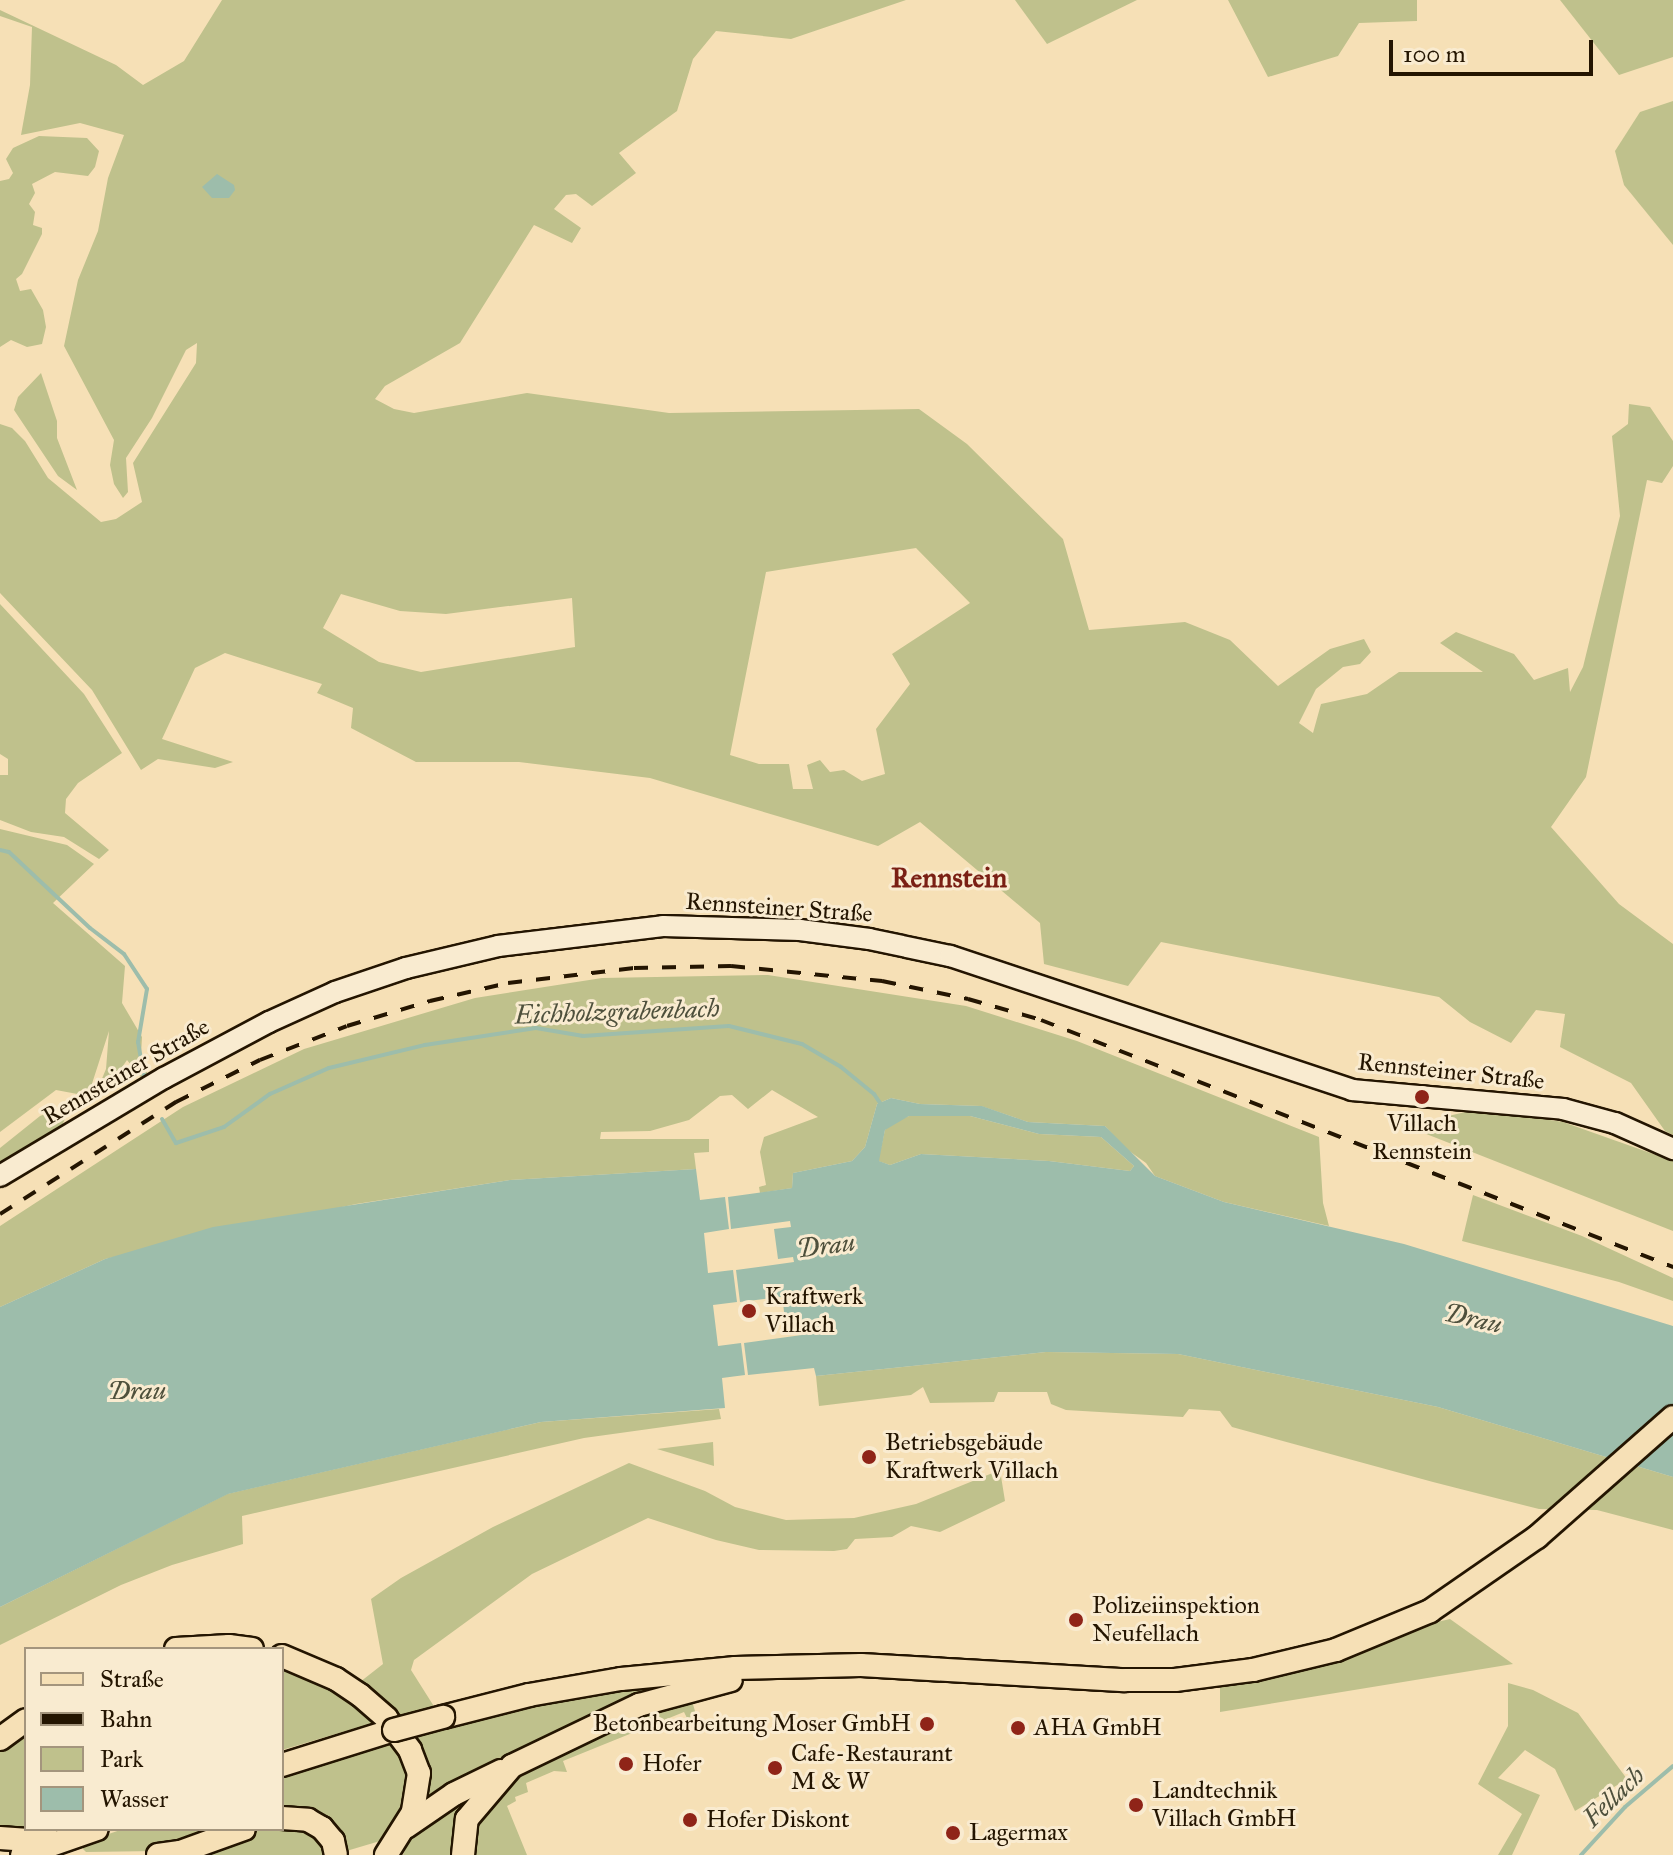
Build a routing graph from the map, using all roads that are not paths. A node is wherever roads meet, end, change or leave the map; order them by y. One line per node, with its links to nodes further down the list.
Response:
1 (1673, 1149): 2 (main road, Rennsteiner Straße)
2 (0, 1176)
3 (1673, 1417): 7 (main road)
4 (211, 1647): 5 (main road)
5 (237, 1647)
6 (284, 1657): 11 (main road)
7 (800, 1666): 8 (main road, bridge); 9 (main road)
8 (284, 1764)
9 (512, 1766): 11 (main road); 20 (main road)
10 (284, 1818): 18 (main road)
11 (406, 1827): 19 (main road)
12 (56, 1831): 15 (main road)
13 (91, 1831): 16 (main road)
14 (238, 1831): 17 (main road)
15 (0, 1838)
16 (22, 1855)
17 (158, 1855)
18 (336, 1855)
19 (386, 1855)
20 (463, 1855)

